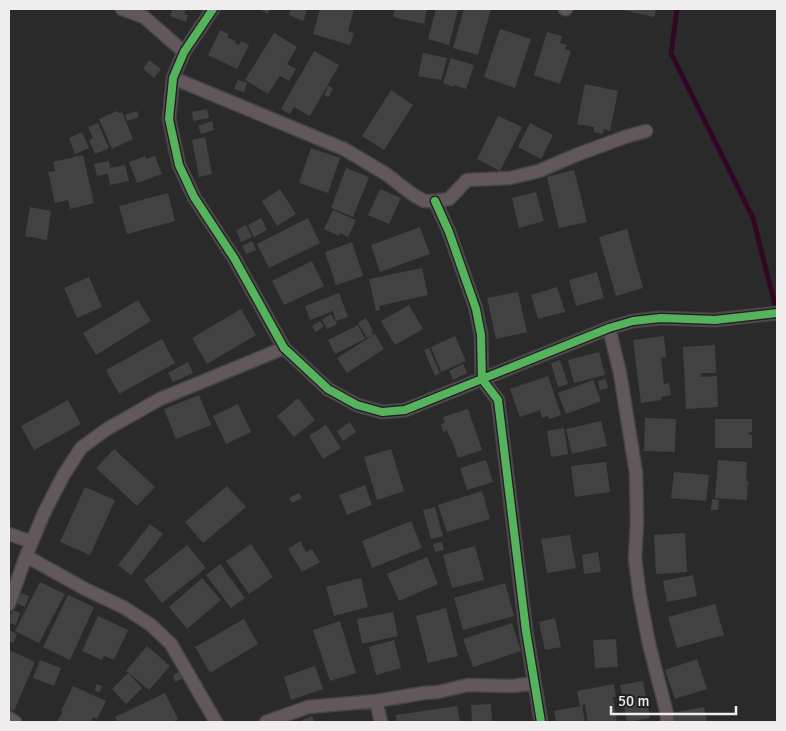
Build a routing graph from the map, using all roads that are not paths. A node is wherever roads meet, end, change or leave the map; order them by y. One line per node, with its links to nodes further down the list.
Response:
1 (122, 9): 3 (street)
2 (212, 9): 3 (street)
3 (184, 52): 4 (street)
4 (173, 78): 6 (street); 9 (street)
5 (646, 131): 6 (street)
6 (435, 202): 10 (street)
7 (777, 313): 8 (street)
8 (609, 328): 10 (street); 23 (street)
9 (284, 348): 10 (street); 12 (street)
10 (482, 379): 15 (street)
11 (9, 534): 12 (street)
12 (32, 542): 13 (street)
13 (26, 556): 14 (street); 19 (street)
14 (9, 604)
15 (534, 683): 16 (street); 22 (street)
16 (376, 701): 20 (street); 21 (street)
17 (9, 718): 18 (street)
18 (15, 722)
19 (216, 722)
20 (266, 722)
21 (382, 722)
22 (541, 722)
23 (667, 722)

